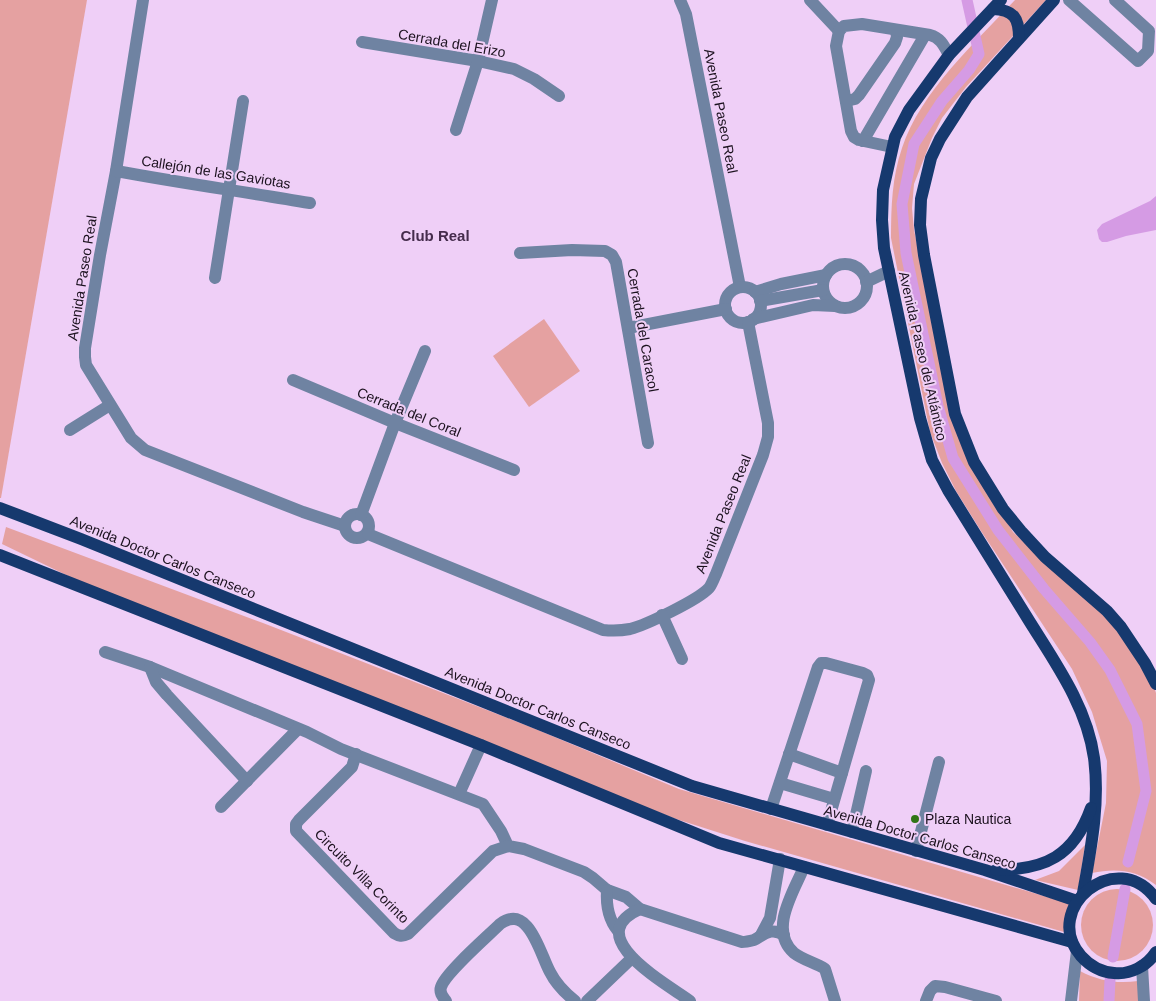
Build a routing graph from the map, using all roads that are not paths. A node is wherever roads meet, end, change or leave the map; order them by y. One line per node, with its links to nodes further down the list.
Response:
1 (143, 0): 22 (street, Avenida Paseo Real)
2 (492, 0): 15 (street)
3 (680, 0): 30 (street, Avenida Paseo Real)
4 (810, 0): 10 (street)
5 (1054, 0): 12 (main road, Avenida Paseo del Atlántico)
6 (1069, 0): 7 (street)
7 (1115, 0)
8 (997, 4): 12 (main road); 14 (main road, Avenida Paseo del Atlántico)
9 (896, 30): 10 (street); 11 (street); 18 (street)
10 (839, 31): 18 (street)
11 (925, 35): 14 (street); 20 (street)
12 (1019, 38): 53 (main road, Avenida Paseo del Atlántico)
13 (362, 42): 15 (street, Cerrada del Erizo)
14 (949, 55): 21 (main road, Avenida Paseo del Atlántico)
15 (478, 61): 16 (street, Cerrada del Erizo); 19 (street)
16 (559, 96)
17 (243, 101): 23 (street)
18 (846, 101): 20 (street)
19 (456, 130)
20 (863, 141): 21 (street)
21 (892, 147): 26 (main road, Avenida Paseo del Atlántico)
22 (116, 170): 23 (street, Callejón de las Gaviotas); 39 (street, Avenida Paseo Real)
23 (229, 189): 24 (street, Callejón de las Gaviotas); 28 (street)
24 (310, 203)
25 (520, 253): 36 (street, Cerrada del Caracol)
26 (889, 271): 29 (street); 64 (main road, Avenida Paseo del Atlántico)
27 (826, 275): 29 (street); 31 (street); 32 (street)
28 (215, 278)
29 (866, 282): 33 (street)
30 (740, 287): 32 (street); 34 (street)
31 (823, 290): 32 (street); 33 (street)
32 (758, 297): 35 (street)
33 (835, 306): 35 (street)
34 (726, 309): 35 (street); 36 (street)
35 (751, 320): 49 (street, Avenida Paseo Real)
36 (628, 328): 42 (street, Cerrada del Caracol)
37 (425, 351): 40 (street)
38 (293, 380): 40 (street, Cerrada del Coral)
39 (110, 405): 41 (street); 46 (street, Avenida Paseo Real)
40 (395, 423): 43 (street, Cerrada del Coral); 45 (street)
41 (70, 430)
42 (648, 443)
43 (514, 470)
44 (0, 508): 67 (main road, Avenida Doctor Carlos Canseco)
45 (361, 514): 46 (street); 47 (street)
46 (345, 526): 47 (street)
47 (368, 534): 49 (street, Avenida Paseo Real)
48 (0, 555): 55 (main road)
49 (662, 615): 51 (street)
50 (105, 652): 52 (street)
51 (682, 659)
52 (150, 667): 54 (street); 61 (street)
53 (1156, 684)
54 (298, 729): 56 (street); 61 (street)
55 (481, 745): 63 (street); 72 (main road)
56 (356, 754): 63 (street); 70 (street, Circuito Villa Corinto)
57 (789, 754): 60 (street); 60 (street); 62 (street)
58 (939, 762): 71 (street)
59 (866, 771): 69 (street)
60 (842, 772): 65 (street)
61 (247, 781): 66 (street)
62 (780, 783): 65 (street); 67 (street)
63 (459, 794): 70 (street)
64 (1096, 794): 74 (main road); 76 (main road, Avenida Paseo del Atlántico)
65 (834, 799): 68 (street)
66 (222, 807)
67 (771, 809): 68 (main road, Avenida Doctor Carlos Canseco)
68 (827, 825): 69 (main road, Avenida Doctor Carlos Canseco)
69 (852, 832): 71 (main road, Avenida Doctor Carlos Canseco)
70 (508, 846): 75 (street)
71 (916, 850): 74 (main road, Avenida Doctor Carlos Canseco)
72 (780, 859): 73 (main road); 80 (street)
73 (804, 867): 81 (street); 82 (main road)
74 (985, 870): 76 (main road, Avenida Doctor Carlos Canseco)
75 (606, 890): 78 (street); 79 (street)
76 (1080, 897): 77 (main road); 82 (main road, Avenida Paseo del Atlántico)
77 (1156, 899)
78 (640, 909): 79 (street); 80 (street)
79 (618, 931): 84 (street)
80 (760, 935): 81 (street)
81 (784, 935): 90 (street)
82 (1075, 947): 85 (main road); 93 (street)
83 (1156, 952): 85 (main road)
84 (632, 958): 88 (street); 89 (street)
85 (1148, 966): 94 (street)
86 (446, 1001): 87 (street)
87 (576, 1001)
88 (587, 1001)
89 (690, 1001)
90 (835, 1001)
91 (926, 1001): 92 (street)
92 (996, 1001)
93 (1071, 1001)
94 (1144, 1001)

